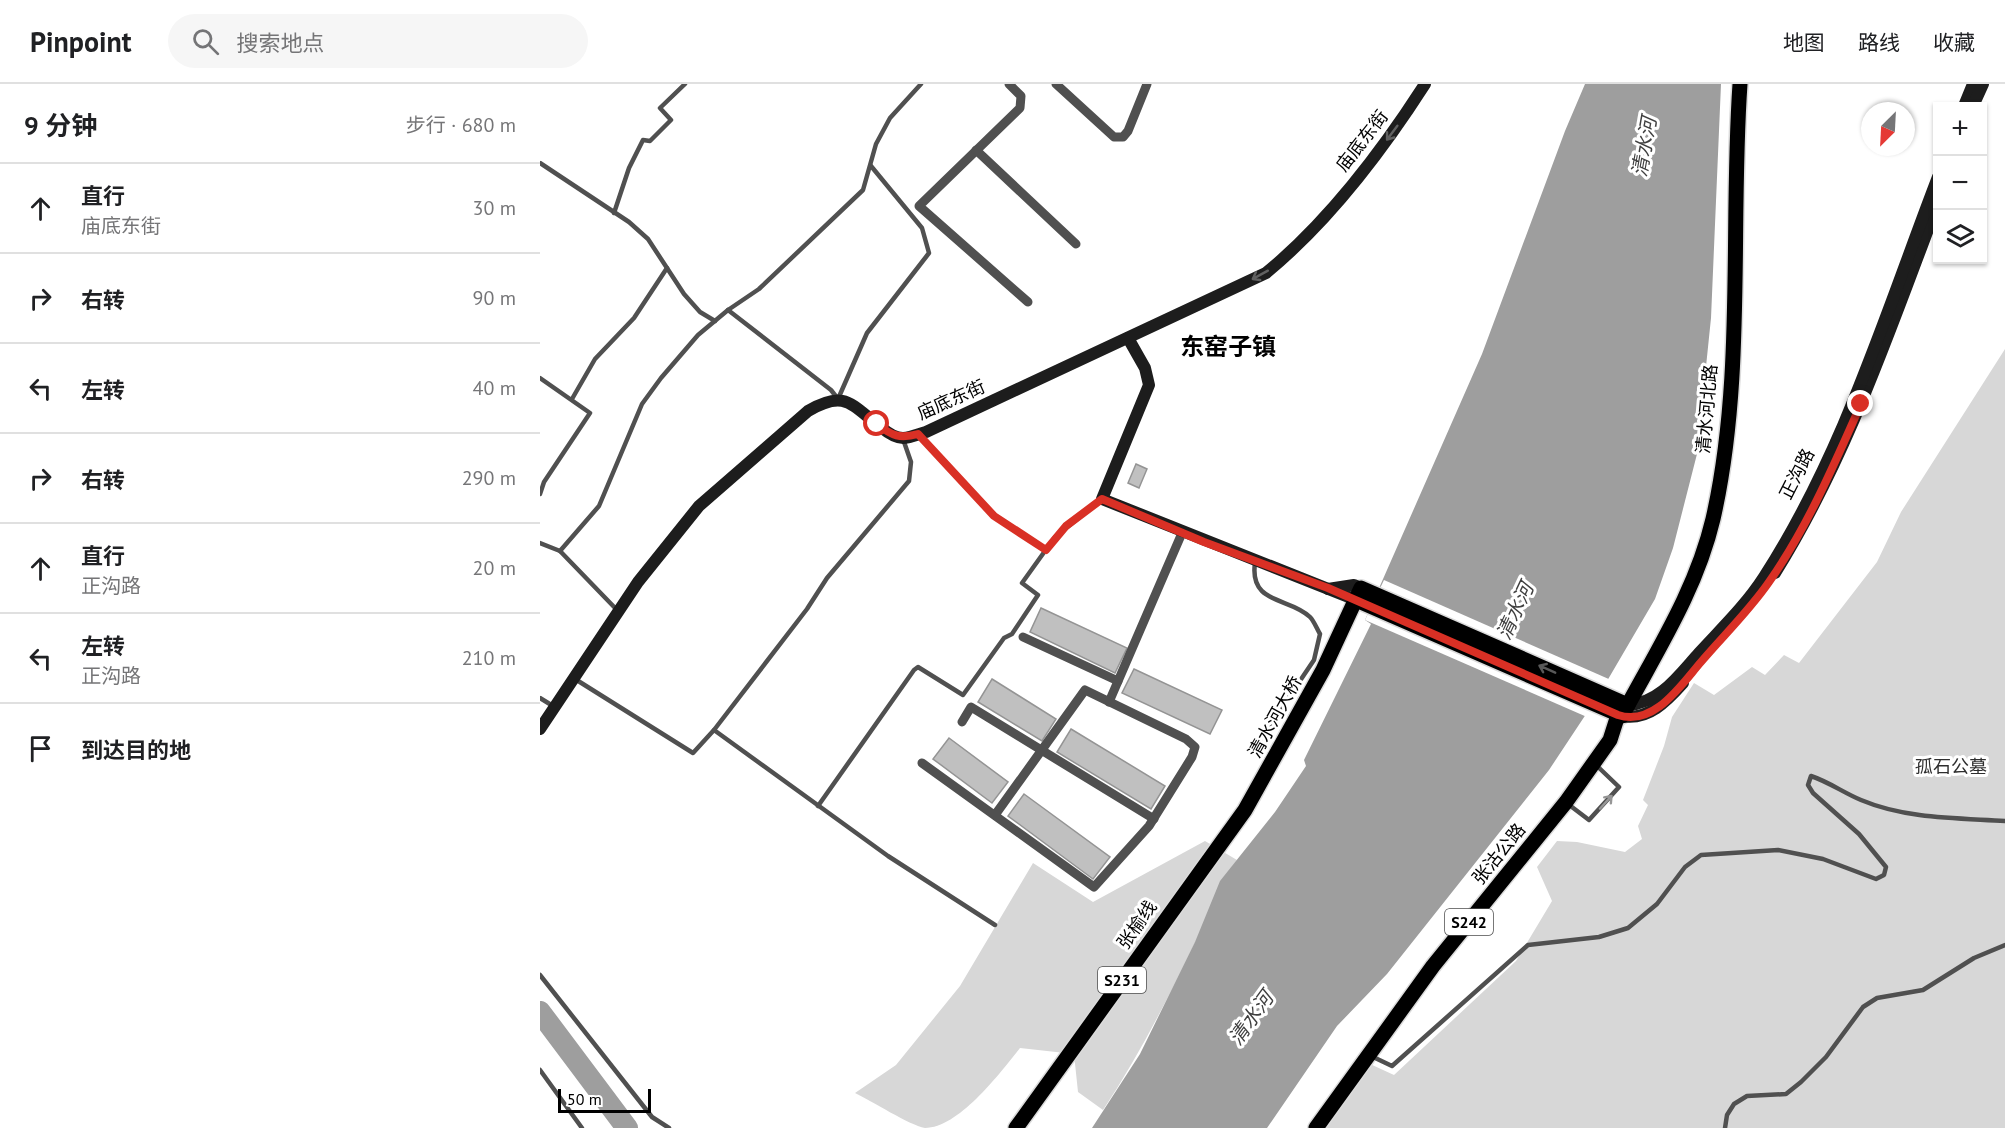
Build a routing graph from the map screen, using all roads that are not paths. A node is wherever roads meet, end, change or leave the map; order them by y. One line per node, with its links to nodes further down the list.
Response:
1 (685, 84): 18 (lane)
2 (921, 84): 15 (lane)
3 (1009, 84): 13 (street)
4 (1056, 84): 5 (street)
5 (1147, 84)
6 (1425, 84): 24 (street, 庙底东街, one-way to 24)
7 (1731, 84): 45 (main road, 清水河北路)
8 (1740, 84): 45 (main road, 清水河北路)
9 (1973, 84): 11 (street)
10 (1983, 84): 12 (street)
11 (1966, 102)
12 (1975, 102)
13 (976, 150): 19 (street); 21 (street)
14 (540, 163): 18 (lane)
15 (871, 166): 22 (lane); 27 (lane)
16 (1933, 190): 45 (street, 正沟路)
17 (1935, 210): 45 (street, 正沟路)
18 (614, 213): 20 (lane)
19 (1076, 244)
20 (667, 268): 23 (lane); 26 (lane)
21 (1028, 302)
22 (728, 310): 23 (lane); 27 (lane)
23 (715, 321): 35 (lane)
24 (1128, 338): 28 (street, 庙底东街); 31 (street)
25 (540, 378): 26 (lane)
26 (572, 399): 30 (lane)
27 (838, 399): 29 (street, 庙底东街); 38 (street)
28 (918, 434): 29 (street, 庙底东街); 34 (lane)
29 (903, 438): 48 (lane)
30 (540, 494)
31 (1102, 499): 32 (street); 34 (lane)
32 (1182, 533): 36 (street); 41 (street)
33 (540, 543): 35 (lane)
34 (1046, 550): 54 (lane)
35 (560, 551): 38 (lane)
36 (1256, 561): 37 (street); 50 (lane)
37 (1358, 594): 45 (main road); 58 (main road, 清水河大桥 / S231)
38 (619, 612): 40 (street)
39 (1023, 637): 41 (street)
40 (574, 679): 44 (street); 48 (lane)
41 (1118, 681): 43 (street)
42 (540, 698): 44 (lane)
43 (1109, 702): 49 (street); 56 (street)
44 (555, 707): 47 (street)
45 (1620, 710): 52 (main road, 张沽公路 / S242)
46 (962, 722): 49 (street)
47 (540, 729)
48 (714, 730): 54 (lane)
49 (1042, 750): 55 (street); 56 (street)
50 (1252, 752)
51 (922, 763): 55 (street)
52 (1593, 763): 53 (main road, 张沽公路 / S242); 53 (lane, one-way to 52)
53 (1566, 802): 62 (main road, 张沽公路 / S242)
54 (818, 806): 59 (lane)
55 (995, 815): 56 (street)
56 (1154, 819)
57 (2005, 821): 62 (lane)
58 (1229, 832): 66 (main road, 张榆线 / S231)
59 (995, 925)
60 (2005, 945): 68 (lane)
61 (540, 975): 65 (lane)
62 (1369, 1055): 67 (main road, 张沽公路 / S242)
63 (540, 1070): 64 (lane)
64 (582, 1128)
65 (669, 1128)
66 (1016, 1128)
67 (1316, 1128)
68 (1725, 1128)

